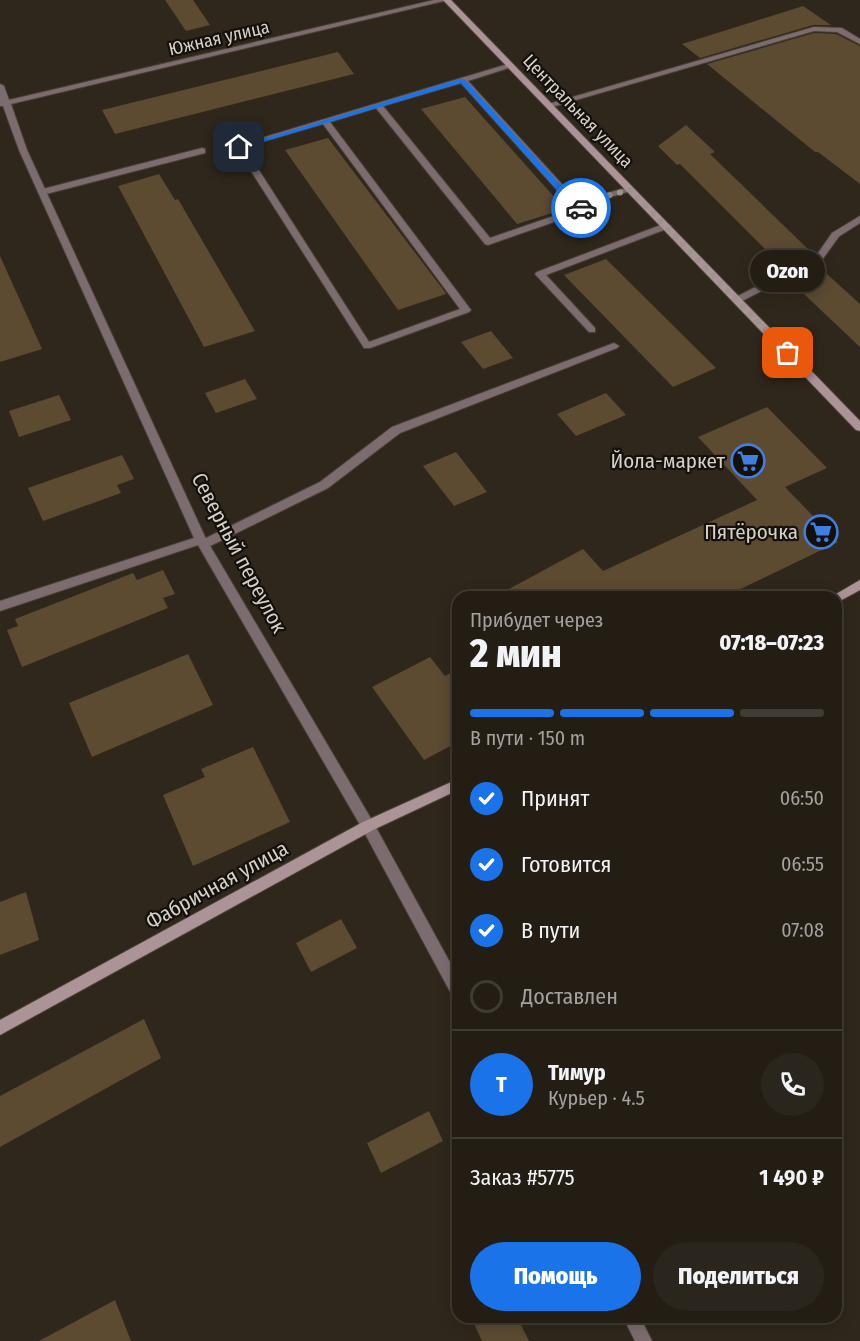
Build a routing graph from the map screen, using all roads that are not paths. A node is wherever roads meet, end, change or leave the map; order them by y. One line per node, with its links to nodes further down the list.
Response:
1 (446, 0): 3 (street, Центральная улица); 6 (street, Южная улица)
2 (860, 42): 7 (street)
3 (511, 66): 4 (street); 7 (street, Центральная улица)
4 (462, 81): 8 (street); 13 (street)
5 (0, 86): 6 (street, Северный переулок)
6 (4, 104): 12 (street, Северный переулок)
7 (549, 105): 11 (street, Центральная улица)
8 (378, 106): 9 (street); 13 (street)
9 (326, 121): 9 (street)
10 (202, 151): 12 (street)
11 (630, 190): 13 (street); 15 (street, Центральная улица)
12 (42, 192): 20 (street, Северный переулок)
13 (580, 210)
14 (860, 219): 16 (street)
15 (666, 226): 16 (street, Центральная улица); 17 (street)
16 (737, 300): 19 (street, Центральная улица)
17 (592, 330)
18 (614, 346): 20 (street)
19 (860, 427)
20 (202, 542): 23 (street); 25 (street, Северный переулок)
21 (860, 585): 22 (street)
22 (842, 595)
23 (0, 606)
24 (452, 787): 25 (street, Фабричная улица)
25 (368, 826): 26 (street, Северный переулок); 27 (street, Фабричная улица)
26 (452, 981)
27 (0, 1028)
28 (634, 1323): 29 (street)
29 (644, 1341)

